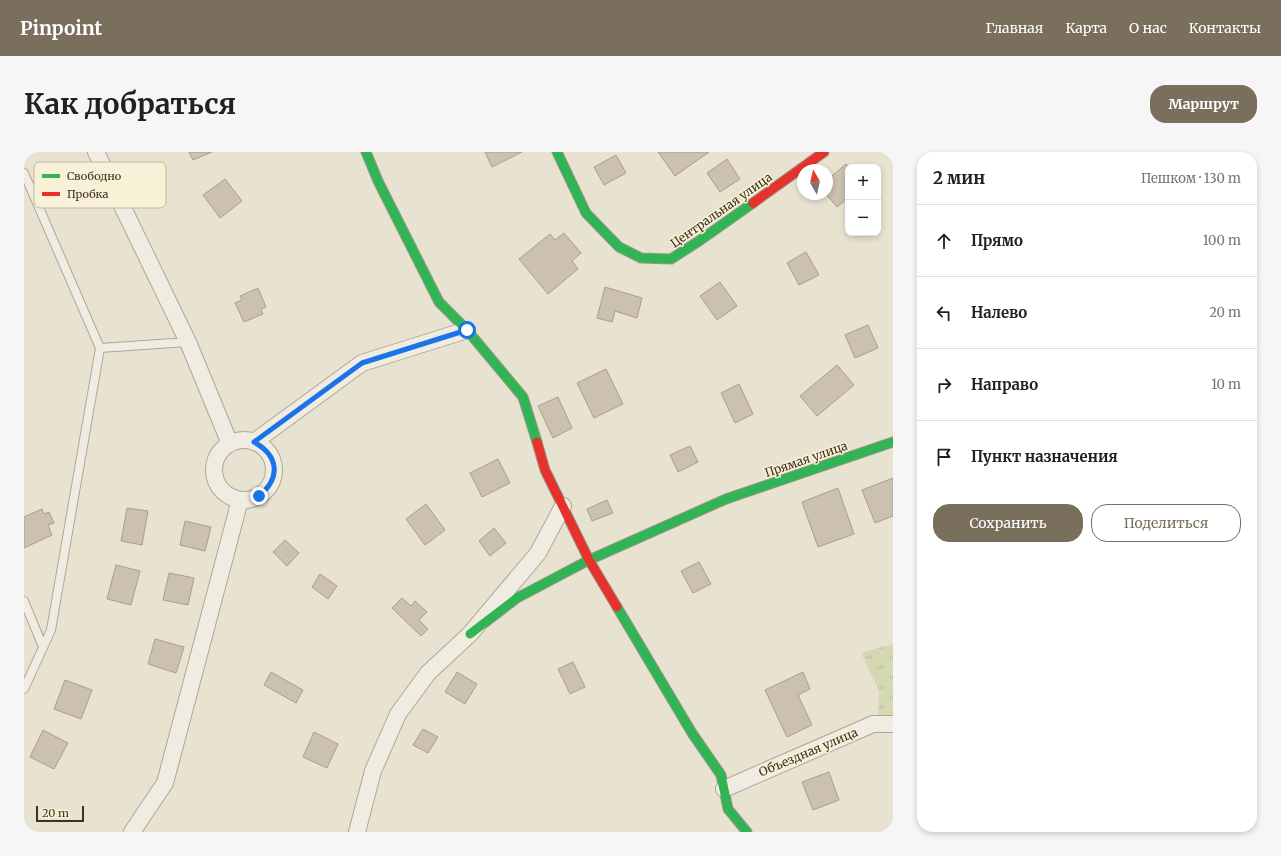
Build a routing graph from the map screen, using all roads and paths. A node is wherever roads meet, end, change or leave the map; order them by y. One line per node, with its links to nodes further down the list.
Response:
1 (96, 152): 5 (street)
2 (366, 152): 10 (street)
3 (557, 152): 4 (street, Центральная улица)
4 (824, 152)
5 (101, 162)
6 (24, 173): 7 (lane)
7 (34, 196)
8 (39, 208): 12 (lane)
9 (123, 208): 11 (street)
10 (467, 330): 13 (street); 17 (street)
11 (188, 342): 12 (lane); 15 (street)
12 (100, 348): 21 (lane)
13 (254, 442): 15 (street); 16 (street)
14 (893, 442): 18 (street, Прямая улица)
15 (230, 444): 16 (street)
16 (240, 500): 25 (street)
17 (563, 506): 18 (street); 20 (street)
18 (589, 560): 20 (street, Прямая улица); 24 (street)
19 (24, 601): 21 (lane)
20 (470, 634): 26 (street)
21 (43, 647): 22 (lane)
22 (24, 689)
23 (893, 724): 24 (street, Объездная улица)
24 (724, 789): 27 (street)
25 (132, 832)
26 (357, 832)
27 (747, 832)

